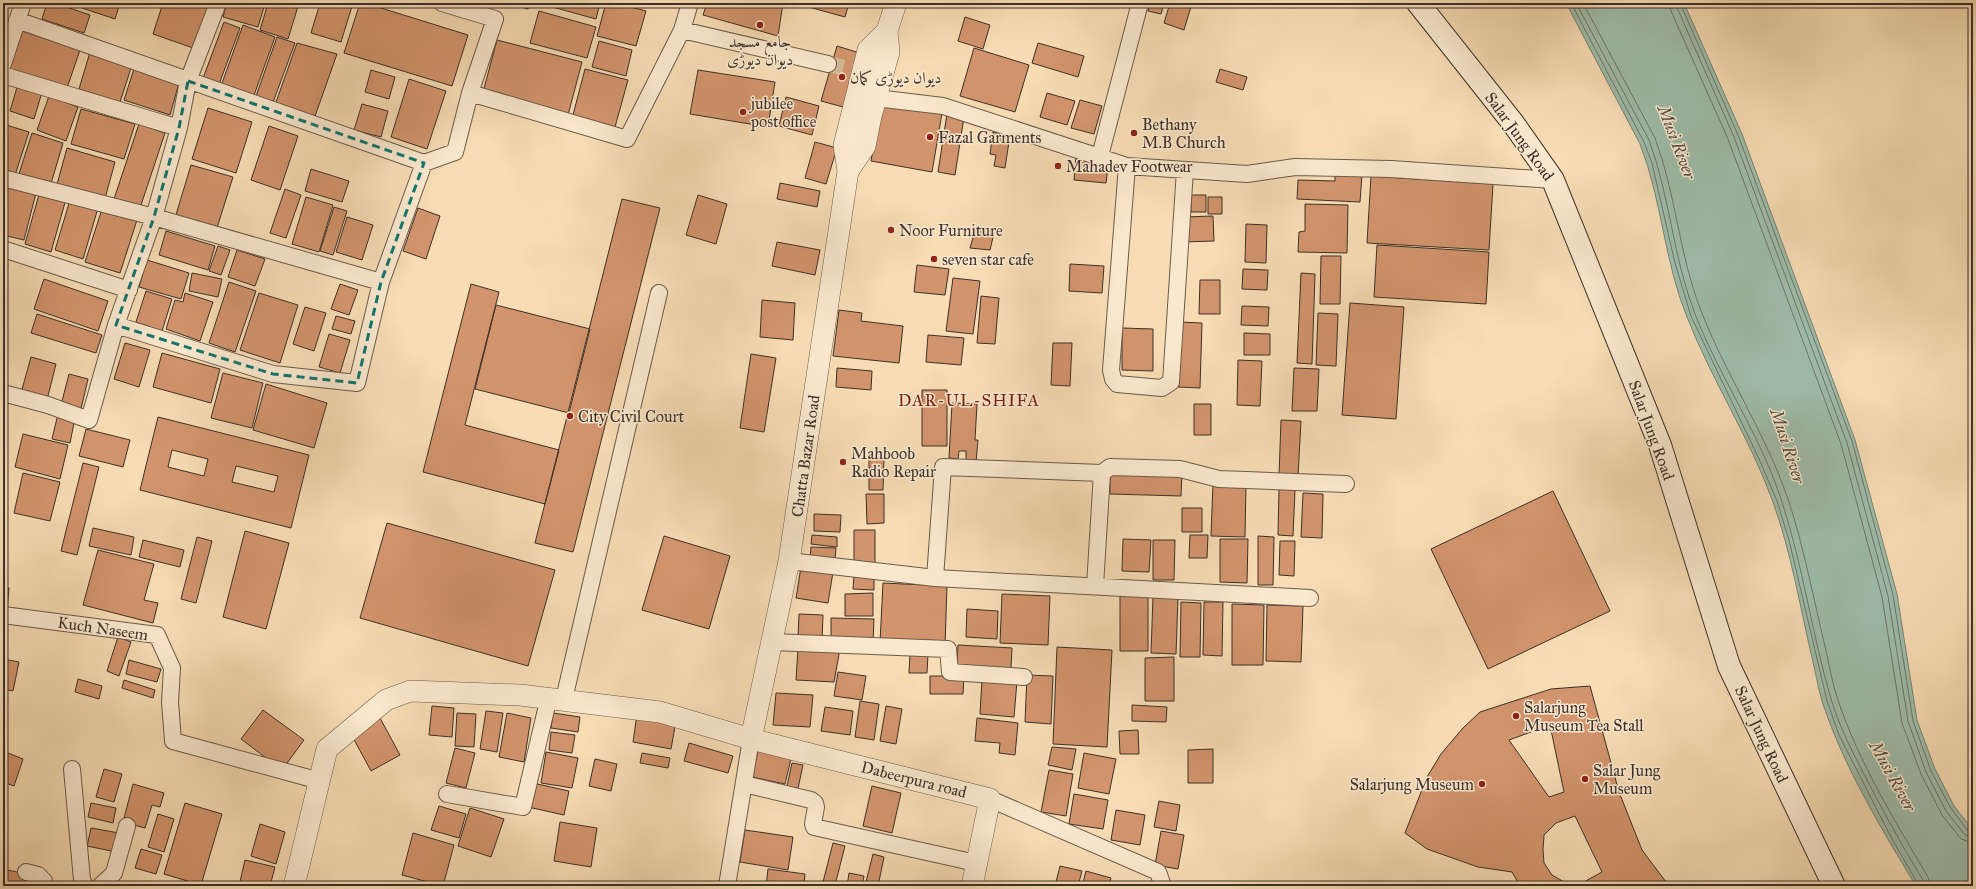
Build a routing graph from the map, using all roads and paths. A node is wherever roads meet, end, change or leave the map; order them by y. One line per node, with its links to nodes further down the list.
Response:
1 (23, 3): 8 (street)
2 (218, 3): 14 (street)
3 (442, 3): 15 (street)
4 (690, 3): 9 (street)
5 (896, 3): 10 (street, Chatta Bazar Road)
6 (1140, 3): 18 (street)
7 (1418, 3): 24 (main road, Salar Jung Road)
8 (17, 20): 11 (street); 14 (street)
9 (682, 30): 12 (street); 15 (street)
10 (887, 31): 16 (street, Chatta Bazar Road); 22 (street, Chatta Bazar Road)
11 (3, 64)
12 (828, 64)
13 (3, 75): 17 (street)
14 (188, 81): 17 (street); 19 (street)
15 (470, 93): 19 (street)
16 (876, 98): 18 (street); 22 (street, Chatta Bazar Road)
17 (179, 128): 25 (street)
18 (1100, 156): 20 (street)
19 (424, 163): 27 (street)
20 (1127, 166): 21 (street); 21 (street)
21 (1185, 170): 24 (street)
22 (848, 171): 34 (street, Chatta Bazar Road)
23 (3, 178): 25 (street)
24 (1553, 180): 58 (main road, Salar Jung Road)
25 (154, 217): 27 (street); 28 (street)
26 (3, 249): 28 (street)
27 (381, 282): 30 (street)
28 (129, 290): 30 (street)
29 (659, 294): 41 (street)
30 (116, 325): 31 (street)
31 (3, 393)
32 (1102, 473): 33 (street); 35 (street); 36 (street)
33 (1346, 484)
34 (790, 561): 35 (street); 39 (street, Chatta Bazar Road)
35 (935, 578): 36 (street)
36 (1095, 586): 37 (street)
37 (1310, 598)
38 (3, 615): 44 (street, Kuch Naseem)
39 (772, 642): 40 (street); 42 (street, Chatta Bazar Road)
40 (1024, 677)
41 (556, 698): 42 (street, Dabeerpura road); 44 (street, Dabeerpura road); 46 (street)
42 (751, 739): 45 (street); 47 (street, Dabeerpura road)
43 (72, 769): 52 (street)
44 (320, 781): 54 (street, Dabeerpura road)
45 (744, 784): 49 (street); 55 (street)
46 (447, 794)
47 (990, 799): 49 (street); 57 (street)
48 (127, 826): 53 (street)
49 (976, 863): 56 (street)
50 (26, 872): 51 (street)
51 (44, 886)
52 (85, 886)
53 (100, 886)
54 (294, 886)
55 (728, 886)
56 (972, 886)
57 (1163, 886)
58 (1834, 886)

